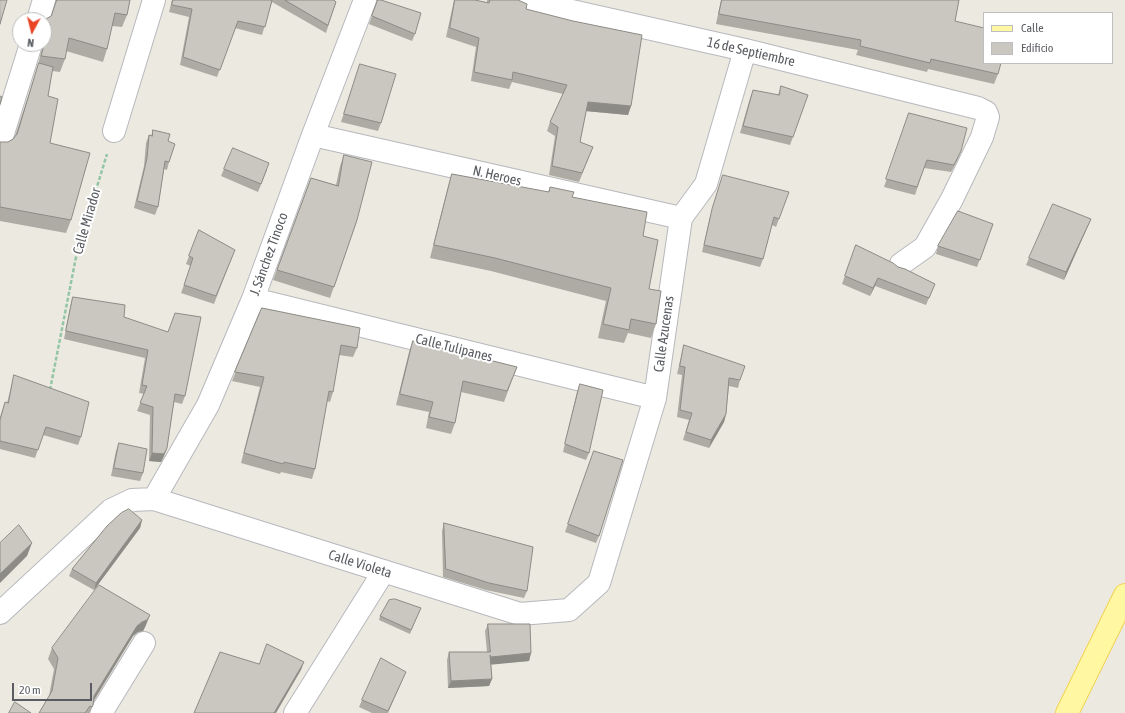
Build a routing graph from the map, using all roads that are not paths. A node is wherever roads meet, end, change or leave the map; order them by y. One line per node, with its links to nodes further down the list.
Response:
1 (44, 0): 5 (street)
2 (154, 0): 9 (street)
3 (365, 0): 10 (street, J. Sánchez Tinoco)
4 (523, 0): 6 (street, 16 de Septiembre)
5 (40, 12)
6 (745, 50): 12 (street, Calle Azucenas); 13 (street, 16 de Septiembre)
7 (28, 52): 8 (street)
8 (6, 103): 11 (street)
9 (114, 131)
10 (313, 135): 12 (street, N. Heroes); 14 (street, J. Sánchez Tinoco)
11 (0, 143)
12 (681, 218): 15 (street, Calle Azucenas)
13 (901, 264)
14 (253, 299): 15 (street, Calle Tulipanes); 16 (street, J. Sánchez Tinoco)
15 (655, 398): 19 (street, Calle Azucenas)
16 (154, 499): 17 (street, Calle Violeta); 20 (street, Calle Violeta)
17 (384, 571): 19 (street, Calle Violeta); 23 (street)
18 (1125, 595): 24 (main road)
19 (568, 610)
20 (0, 613)
21 (144, 643): 22 (street)
22 (101, 713)
23 (295, 713)
24 (1067, 713)

